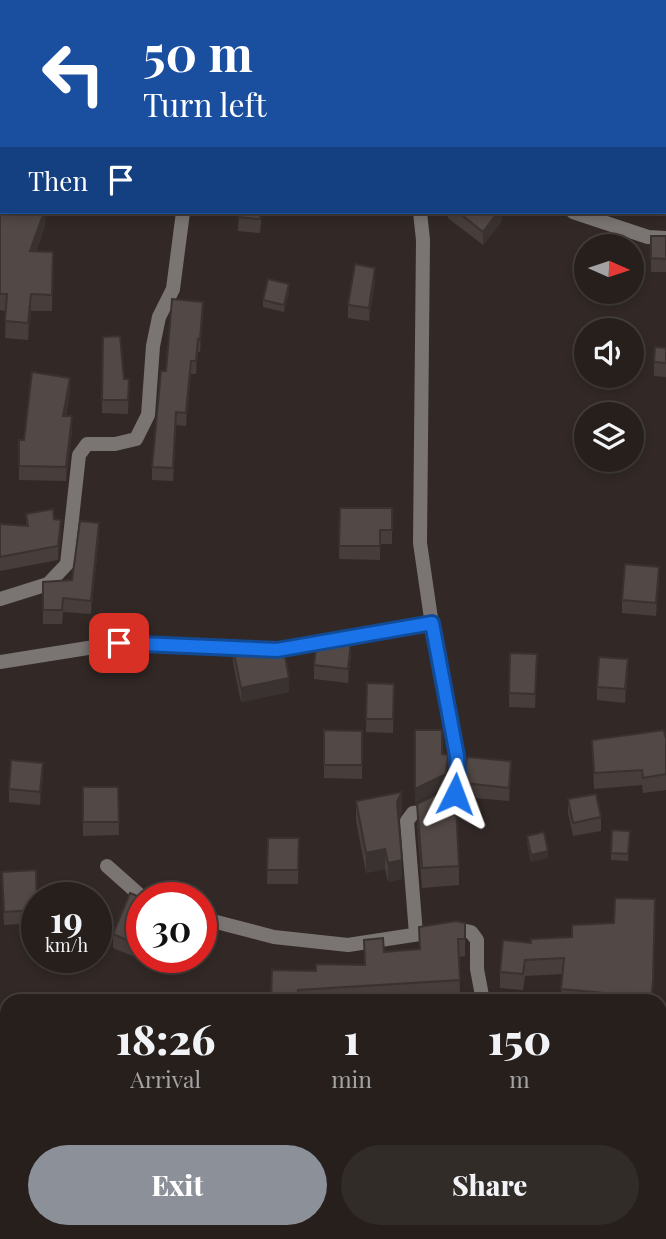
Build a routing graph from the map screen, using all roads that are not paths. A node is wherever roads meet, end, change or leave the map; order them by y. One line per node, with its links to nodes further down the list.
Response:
1 (183, 214): 5 (street)
2 (420, 214): 6 (street)
3 (579, 214): 4 (street)
4 (666, 238)
5 (0, 599)
6 (432, 623): 7 (street); 11 (street)
7 (0, 662)
8 (107, 866): 9 (street)
9 (126, 883)
10 (217, 922): 11 (street)
11 (416, 934): 12 (street)
12 (482, 994)

